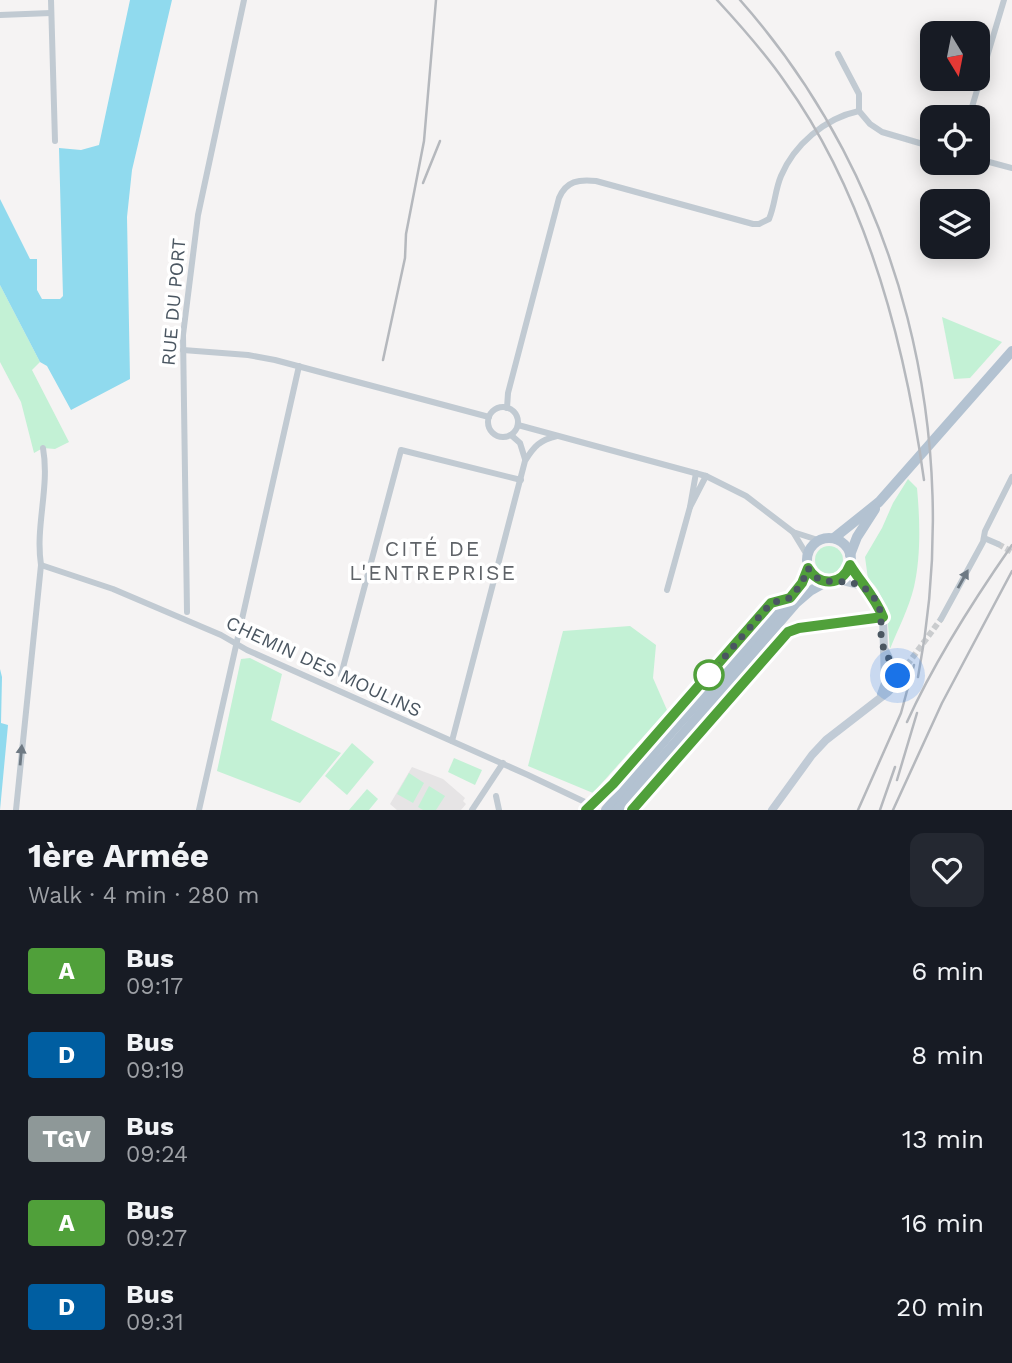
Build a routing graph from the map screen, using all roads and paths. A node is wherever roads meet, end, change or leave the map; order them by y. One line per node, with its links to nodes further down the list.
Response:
1 (51, 0): 4 (street)
2 (244, 0): 13 (street, RUE DU PORT)
3 (1004, 0): 7 (street)
4 (51, 13): 5 (street); 9 (street)
5 (0, 15)
6 (838, 54): 8 (street)
7 (973, 105)
8 (859, 111): 10 (street); 16 (street)
9 (55, 141)
10 (920, 143)
11 (990, 162): 12 (street)
12 (1012, 168)
13 (183, 350): 15 (street); 43 (street, RUE DU PORT)
14 (1012, 351): 27 (main road)
15 (299, 366): 17 (street); 46 (street)
16 (506, 408): 17 (street); 18 (street)
17 (489, 417): 19 (street)
18 (518, 425): 19 (street); 20 (street)
19 (511, 435): 22 (street)
20 (557, 436): 22 (street); 23 (street)
21 (43, 448): 36 (street)
22 (525, 461): 26 (street)
23 (696, 473): 24 (street); 28 (street)
24 (706, 476): 28 (street); 29 (street)
25 (1012, 477): 31 (street)
26 (521, 480): 50 (street); 53 (street)
27 (879, 502): 30 (main road); 35 (main road)
28 (690, 507): 41 (street)
29 (793, 531): 32 (street); 34 (street)
30 (834, 538): 32 (main road); 35 (main road)
31 (984, 538): 33 (street); 45 (street, one-way to 31)
32 (818, 540): 34 (main road)
33 (998, 544)
34 (807, 555): 37 (main road)
35 (850, 560): 38 (main road); 40 (main road)
36 (41, 565): 46 (street, CHEMIN DES MOULINS); 57 (street, one-way to 36)
37 (808, 568): 39 (main road); 42 (main road)
38 (839, 580): 39 (main road); 40 (main road)
39 (826, 582): 62 (main road)
40 (863, 586): 44 (main road)
41 (667, 590)
42 (790, 598): 56 (street); 61 (main road)
43 (187, 612)
44 (883, 617): 47 (main road); 63 (street)
45 (941, 619)
46 (235, 645): 53 (street, CHEMIN DES MOULINS); 58 (street)
47 (883, 645): 49 (main road); 51 (main road)
48 (907, 665): 51 (street)
49 (884, 670): 51 (main road); 52 (main road)
50 (341, 675)
51 (898, 676): 52 (main road)
52 (880, 696): 64 (main road)
53 (452, 741): 54 (street, CHEMIN DES MOULINS)
54 (503, 763): 56 (street, CHEMIN DES MOULINS); 59 (street)
55 (496, 796): 60 (street)
56 (587, 808)
57 (16, 810)
58 (200, 810)
59 (472, 810)
60 (499, 810)
61 (606, 810)
62 (617, 810)
63 (632, 810)
64 (772, 810)

